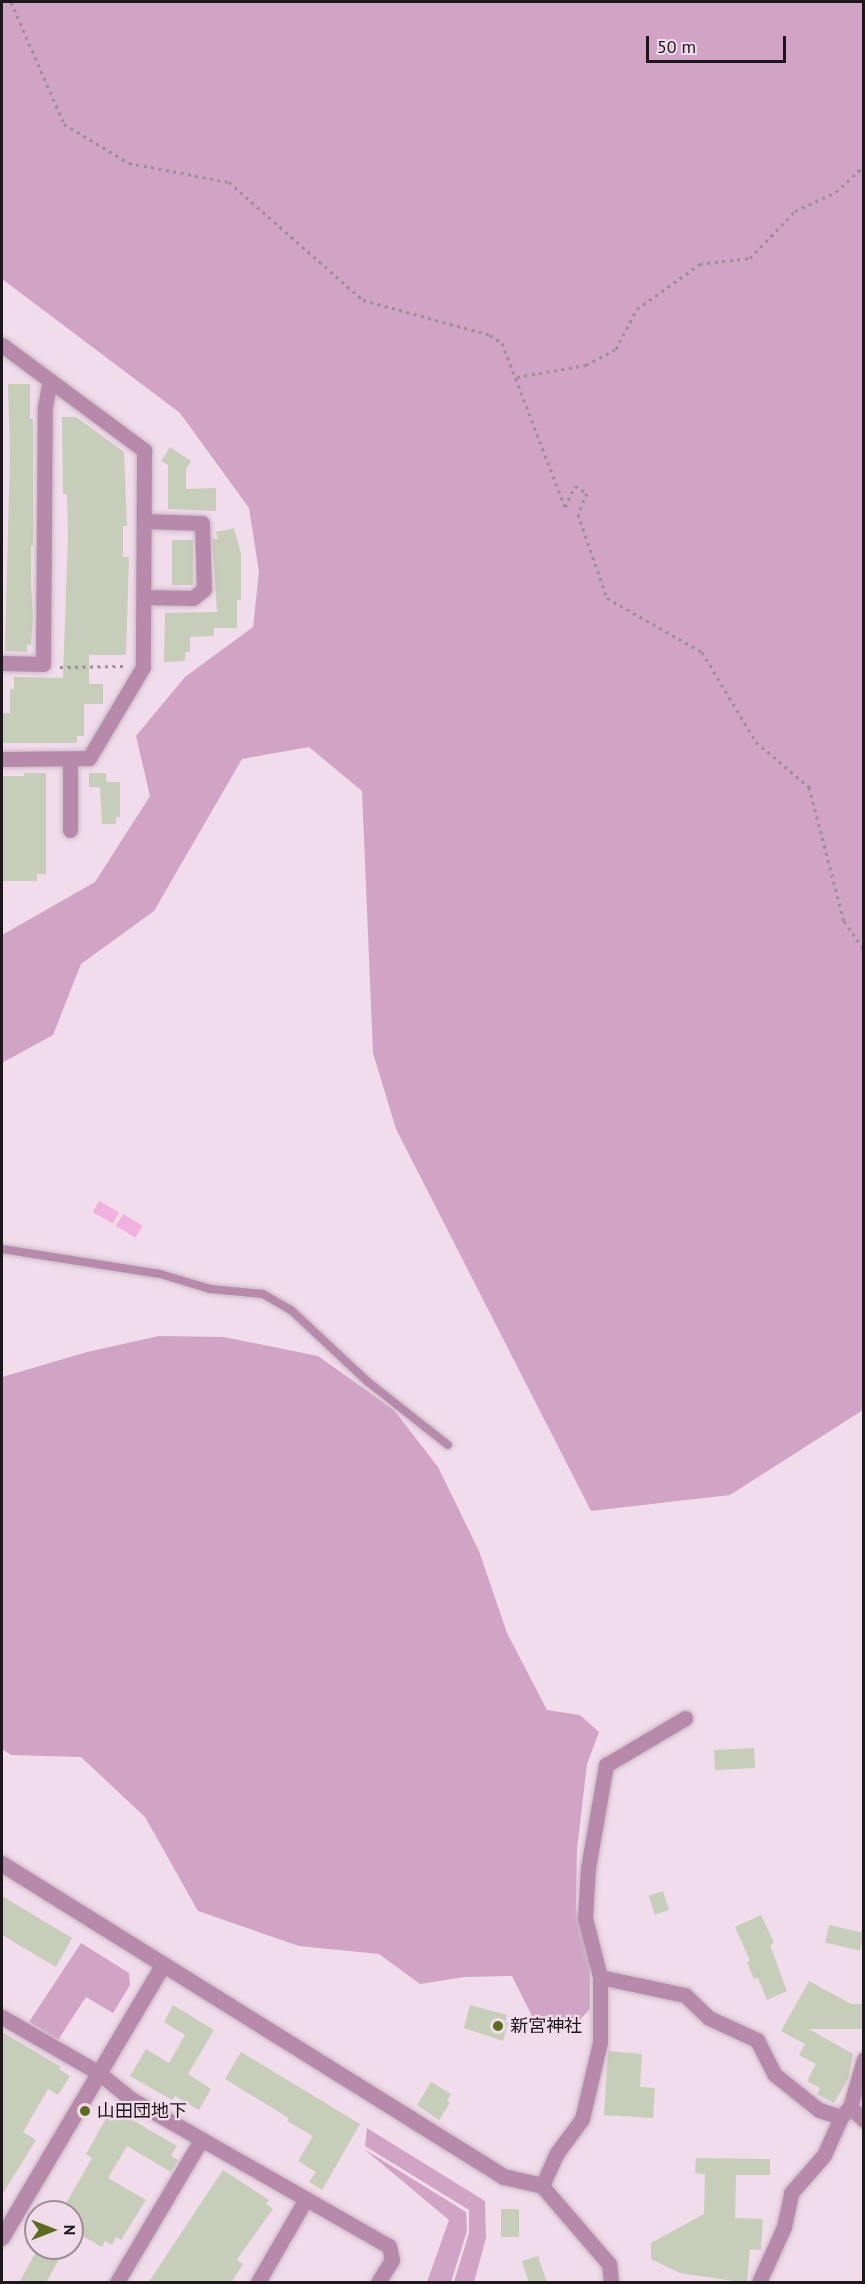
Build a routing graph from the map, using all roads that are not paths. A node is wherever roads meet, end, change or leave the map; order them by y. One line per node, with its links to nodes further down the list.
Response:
1 (2, 345): 2 (street)
2 (50, 380): 3 (street); 5 (street)
3 (144, 521): 4 (street); 4 (street)
4 (144, 597): 7 (street)
5 (2, 663)
6 (2, 759): 7 (street)
7 (70, 759): 8 (street)
8 (70, 830)
9 (2, 1249): 10 (lane)
10 (448, 1445)
11 (685, 1718): 14 (street)
12 (2, 1864): 13 (street)
13 (163, 1966): 17 (street); 21 (street)
14 (600, 1977): 18 (street); 21 (street)
15 (2, 2017): 17 (street)
16 (864, 2059): 18 (street)
17 (99, 2073): 20 (street); 23 (street)
18 (845, 2112): 19 (street); 28 (street)
19 (864, 2120)
20 (201, 2140): 22 (street); 24 (street)
21 (542, 2186): 27 (street)
22 (306, 2199): 25 (street); 26 (street)
23 (2, 2238)
24 (117, 2283)
25 (258, 2283)
26 (378, 2283)
27 (611, 2283)
28 (759, 2283)

